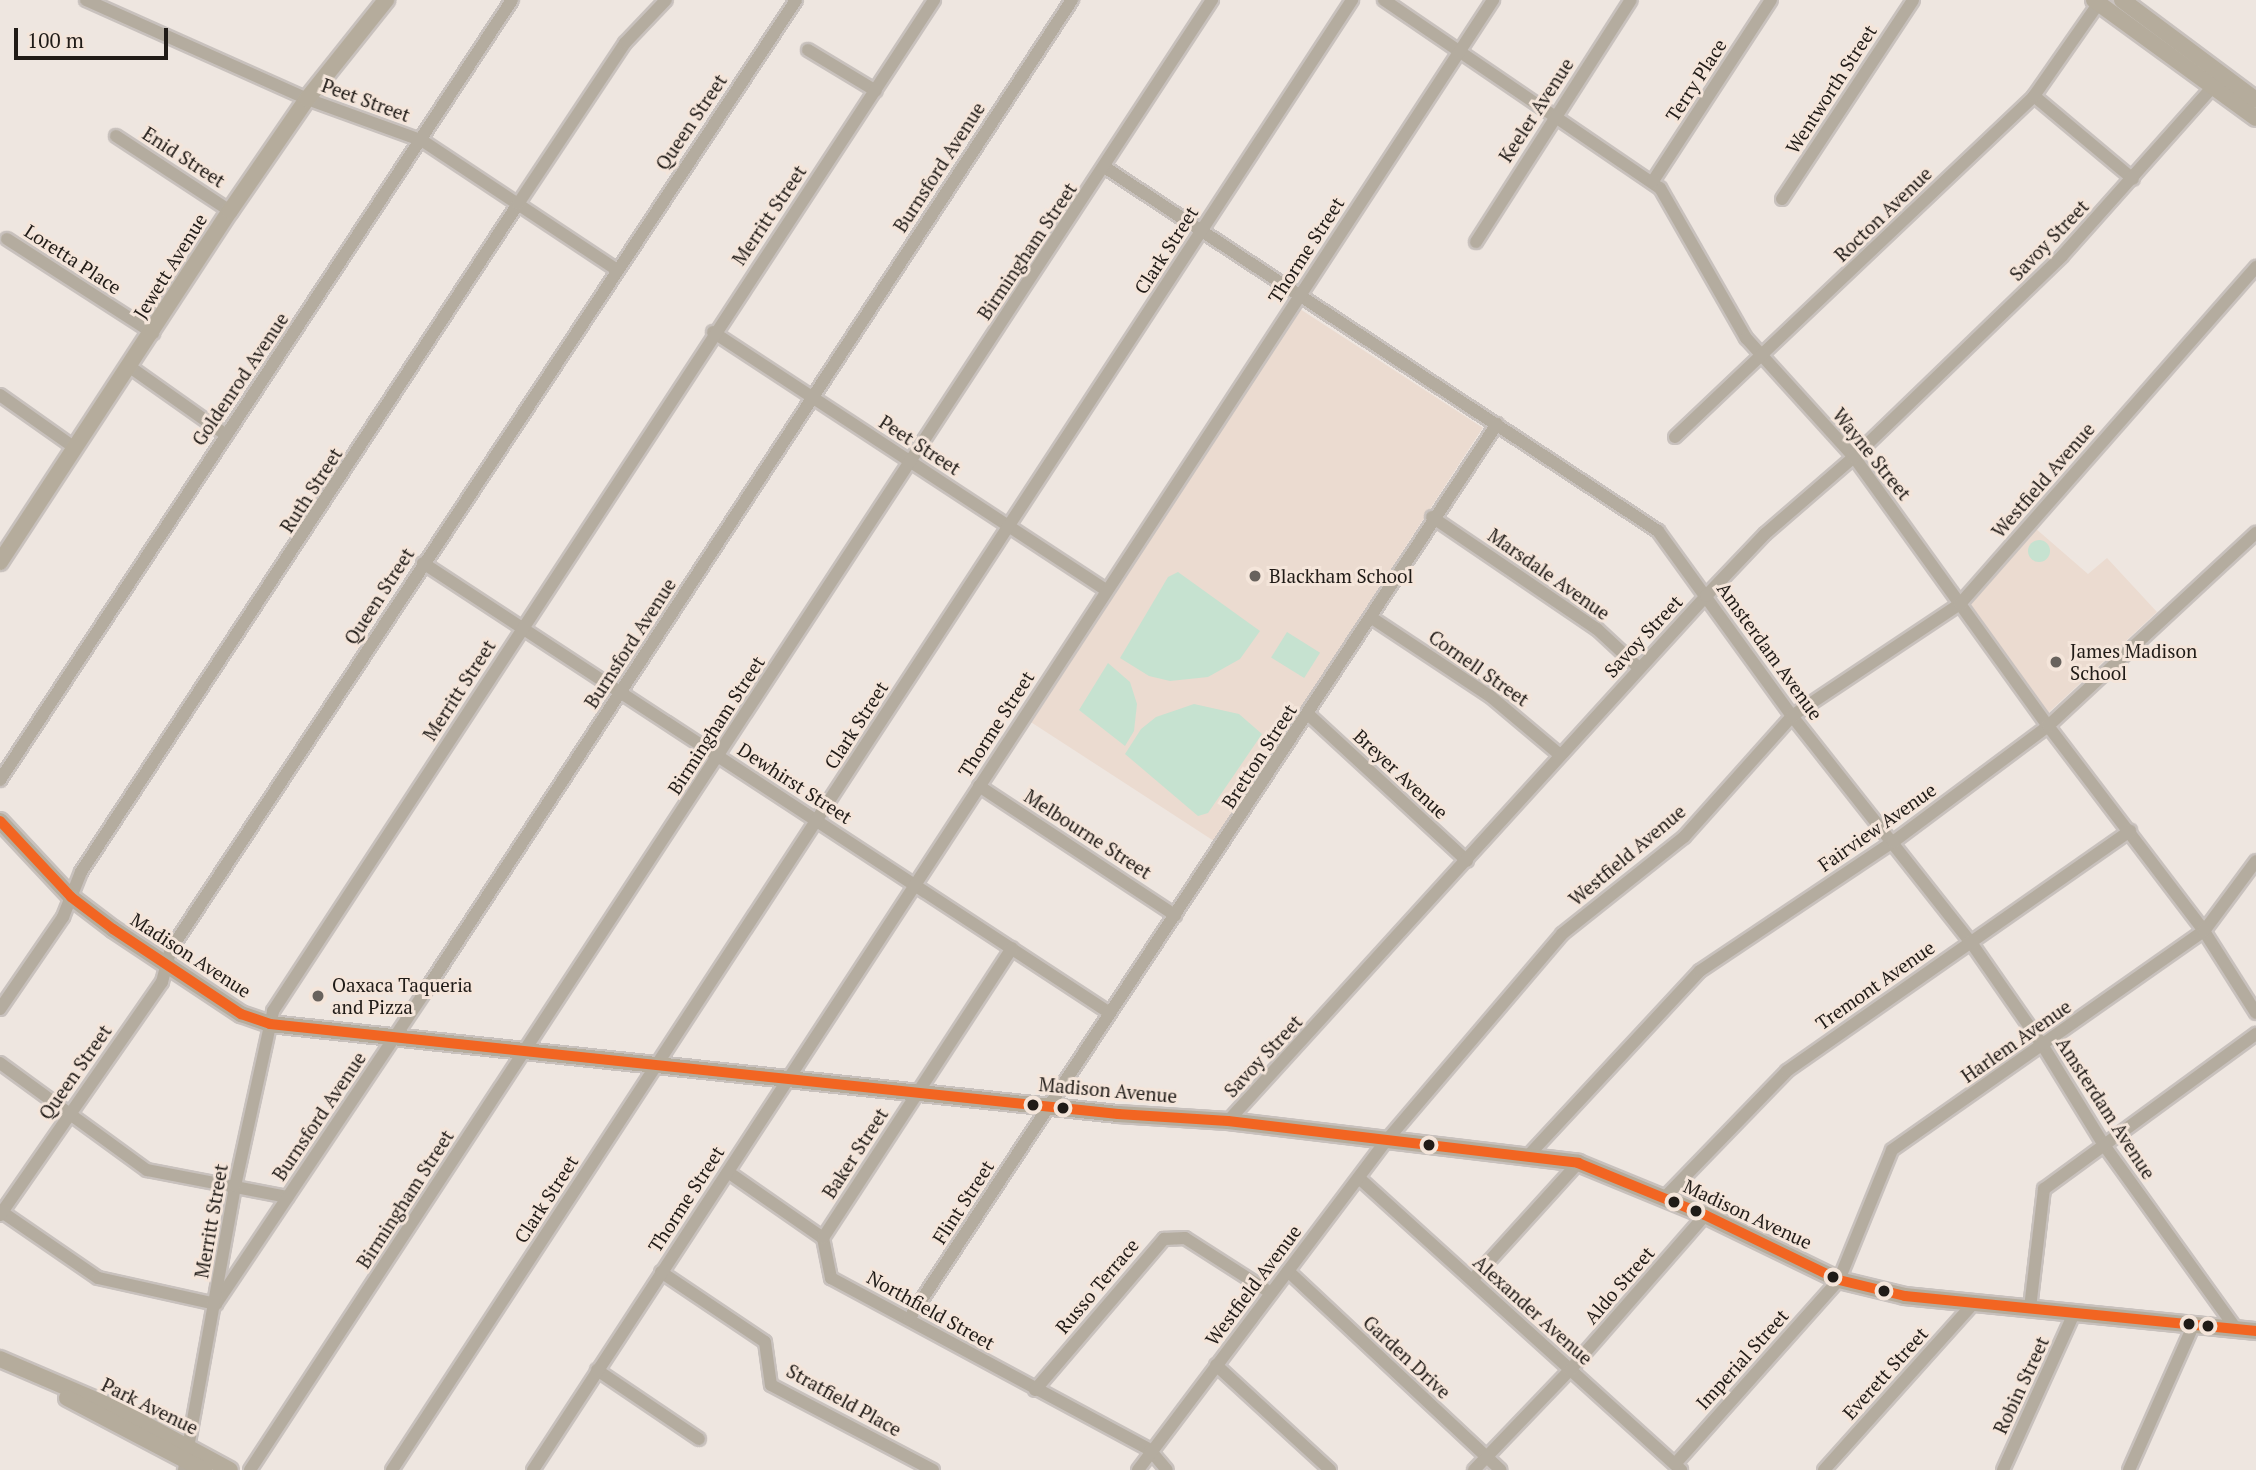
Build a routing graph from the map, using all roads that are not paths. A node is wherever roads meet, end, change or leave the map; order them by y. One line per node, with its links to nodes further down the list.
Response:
1 (86, 0): 22 (street, Peet Street)
2 (386, 0): 22 (main road, Jewett Avenue)
3 (512, 0): 27 (street, Goldenrod Avenue)
4 (666, 0): 32 (street, Ruth Street)
5 (796, 0): 38 (street, Queen Street)
6 (934, 0): 20 (street, Merritt Street)
7 (1072, 0): 45 (street, Burnsford Avenue)
8 (1212, 0): 28 (street, Birmingham Street)
9 (1352, 0): 34 (street, Clark Street)
10 (1384, 0): 18 (street, Wayne Street)
11 (1493, 0): 18 (street, Thorme Street)
12 (1631, 0): 24 (street, Keeler Avenue)
13 (1771, 0): 30 (street, Terry Place)
14 (1913, 0): 31 (street, Wentworth Street)
15 (2122, 0): 19 (main road)
16 (2098, 1): 19 (main road); 21 (street, Rocton Avenue)
17 (808, 50): 20 (street)
18 (1458, 52): 24 (street, Wayne Street); 39 (street, Thorme Street)
19 (2218, 81): 23 (main road); 25 (main road); 29 (street, Savoy Street)
20 (876, 91): 40 (street, Merritt Street)
21 (2034, 96): 29 (street); 42 (street, Rocton Avenue)
22 (307, 99): 27 (street, Peet Street); 33 (main road, Jewett Avenue)
23 (2256, 100)
24 (1554, 116): 30 (street, Wayne Street); 36 (street, Keeler Avenue)
25 (2256, 118)
26 (116, 136): 33 (street, Enid Street)
27 (423, 141): 32 (street, Peet Street); 47 (street, Goldenrod Avenue)
28 (1106, 168): 34 (street, Amsterdam Avenue); 51 (street, Birmingham Street)
29 (2133, 179): 50 (street, Savoy Street)
30 (1653, 181): 42 (street, Wayne Street)
31 (1782, 198)
32 (518, 204): 38 (street, Peet Street); 78 (street, Ruth Street)
33 (230, 211): 41 (main road, Jewett Avenue)
34 (1202, 231): 39 (street, Amsterdam Avenue); 53 (street, Clark Street)
35 (7, 239): 41 (street, Loretta Place)
36 (1476, 242)
37 (2256, 267): 59 (street, Westfield Avenue)
38 (616, 269): 56 (street, Queen Street)
39 (1300, 295): 46 (street, Amsterdam Avenue); 57 (street, Thorme Street)
40 (713, 332): 45 (street, Peet Street); 61 (street, Merritt Street)
41 (153, 333): 43 (main road, Jewett Avenue)
42 (1761, 358): 48 (street, Rocton Avenue); 50 (street, Wayne Street)
43 (130, 367): 47 (street); 49 (main road, Jewett Avenue)
44 (0, 395): 49 (street)
45 (811, 396): 51 (street, Peet Street); 63 (street, Burnsford Avenue)
46 (1497, 424): 52 (street, Bretton Street); 58 (street, Amsterdam Avenue)
47 (226, 435): 69 (street, Goldenrod Avenue)
48 (1675, 437)
49 (75, 448): 55 (main road, Jewett Avenue)
50 (1854, 457): 58 (street, Savoy Street); 59 (street, Wayne Street)
51 (910, 461): 53 (street, Peet Street); 68 (street, Birmingham Street)
52 (1432, 517): 60 (street, Bretton Street); 62 (street, Marsdale Avenue)
53 (1009, 525): 57 (street, Peet Street); 72 (street, Clark Street)
54 (2256, 533): 66 (street, Fairview Avenue)
55 (0, 562)
56 (424, 563): 61 (street, Dewhirst Street); 83 (street, Queen Street)
57 (1106, 590): 70 (street, Thorme Street)
58 (1706, 596): 62 (street, Savoy Street); 65 (street, Amsterdam Avenue)
59 (1960, 604): 65 (street, Westfield Avenue); 66 (street, Wayne Street)
60 (1372, 618): 64 (street, Bretton Street); 67 (street, Cornell Street)
61 (524, 626): 63 (street, Dewhirst Street); 87 (street, Merritt Street)
62 (1639, 668): 67 (street, Savoy Street)
63 (621, 692): 68 (street, Dewhirst Street); 89 (street, Burnsford Avenue)
64 (1309, 715): 75 (street, Breyer Avenue); 79 (street, Bretton Street)
65 (1792, 716): 74 (street, Amsterdam Avenue); 99 (street, Westfield Avenue)
66 (2048, 726): 73 (street, Wayne Street); 74 (street, Fairview Avenue)
67 (1560, 755): 75 (street, Savoy Street)
68 (718, 756): 72 (street, Dewhirst Street); 91 (street, Birmingham Street)
69 (0, 780)
70 (979, 786): 77 (street, Thorme Street); 79 (street, Melbourne Street)
71 (0, 821): 78 (main road, Madison Avenue)
72 (817, 821): 77 (street, Dewhirst Street); 93 (street, Clark Street)
73 (2130, 831): 80 (street, Wayne Street); 81 (street, Tremont Avenue)
74 (1893, 842): 81 (street, Amsterdam Avenue); 101 (street, Fairview Avenue)
75 (1467, 861): 98 (street, Savoy Street)
76 (2256, 861): 80 (street, Harlem Avenue)
77 (914, 885): 82 (street, Dewhirst Street); 94 (street, Thorme Street)
78 (71, 897): 83 (main road, Madison Avenue); 84 (street, Ruth Street)
79 (1175, 915): 85 (street, Bretton Street)
80 (2204, 931): 86 (street, Wayne Street); 90 (street, Harlem Avenue)
81 (1970, 941): 90 (street, Amsterdam Avenue); 107 (street, Tremont Avenue)
82 (1012, 948): 85 (street, Dewhirst Street); 95 (street, Baker Street)
83 (166, 965): 87 (main road, Madison Avenue); 97 (street, Queen Street)
84 (0, 1009)
85 (1110, 1013): 96 (street, Bretton Street)
86 (2256, 1013)
87 (270, 1024): 89 (main road, Madison Avenue); 105 (street, Merritt Street)
88 (2256, 1034): 100 (street)
89 (395, 1037): 91 (main road, Madison Avenue); 106 (street, Burnsford Avenue)
90 (2043, 1046): 100 (street, Amsterdam Avenue); 114 (street, Harlem Avenue)
91 (526, 1050): 93 (main road, Madison Avenue); 136 (street, Birmingham Street)
92 (0, 1063): 97 (street)
93 (656, 1065): 94 (main road, Madison Avenue); 137 (street, Clark Street)
94 (788, 1078): 95 (main road, Madison Avenue); 103 (street, Thorme Street)
95 (918, 1091): 96 (main road, Madison Avenue); 110 (street, Baker Street)
96 (1049, 1107): 98 (main road, Madison Avenue); 120 (street, Flint Street)
97 (69, 1115): 105 (street); 108 (street, Queen Street)
98 (1228, 1121): 99 (main road, Madison Avenue)
99 (1387, 1141): 101 (main road, Madison Avenue); 104 (street, Westfield Avenue)
100 (2104, 1144): 118 (street); 122 (street, Amsterdam Avenue)
101 (1527, 1157): 102 (main road, Madison Avenue)
102 (1578, 1163): 107 (main road, Madison Avenue); 113 (street)
103 (728, 1172): 110 (street); 112 (street, Thorme Street)
104 (1359, 1178): 111 (street, Westfield Avenue); 113 (street, Alexander Avenue)
105 (235, 1186): 106 (street); 117 (street, Merritt Street)
106 (287, 1197): 117 (street, Burnsford Avenue)
107 (1665, 1198): 109 (main road, Madison Avenue)
108 (1, 1213): 117 (street)
109 (1705, 1215): 114 (main road, Madison Avenue); 127 (street, Aldo Street)
110 (823, 1238): 120 (street, Northfield Street)
111 (1287, 1271): 115 (street, Westfield Avenue); 131 (street, Garden Drive)
112 (661, 1272): 126 (street, Thorme Street); 139 (street, Stratfield Place)
113 (1472, 1280): 127 (street, Alexander Avenue)
114 (1839, 1280): 116 (main road, Madison Avenue); 133 (street, Imperial Street)
115 (1272, 1293): 125 (street, Westfield Avenue); 128 (street, Russo Terrace)
116 (1975, 1302): 118 (main road, Madison Avenue); 145 (street, Everett Street)
117 (216, 1304): 132 (street, Merritt Street)
118 (2030, 1308): 119 (main road, Madison Avenue)
119 (2073, 1316): 121 (main road, Madison Avenue); 146 (street, Robin Street)
120 (909, 1319): 128 (street, Northfield Street)
121 (2193, 1325): 122 (main road, Madison Avenue); 147 (street)
122 (2236, 1329): 123 (main road, Madison Avenue)
123 (2256, 1331)
124 (0, 1359): 132 (main road, Park Avenue)
125 (1216, 1364): 130 (street, Westfield Avenue); 142 (street)
126 (597, 1370): 129 (street); 138 (street, Thorme Street)
127 (1570, 1370): 131 (street, Aldo Street); 133 (street, Alexander Avenue)
128 (1035, 1390): 130 (street, Northfield Street)
129 (699, 1439)
130 (1150, 1450): 140 (street, Westfield Avenue); 141 (street)
131 (1486, 1456): 143 (street, Aldo Street); 144 (street, Garden Drive)
132 (186, 1459): 134 (main road, Park Avenue); 135 (main road, Park Avenue)
133 (1678, 1467)
134 (204, 1470)
135 (230, 1470)
136 (250, 1470)
137 (392, 1470)
138 (533, 1470)
139 (933, 1470)
140 (1138, 1470)
141 (1167, 1470)
142 (1330, 1470)
143 (1474, 1470)
144 (1501, 1470)
145 (1824, 1470)
146 (2003, 1470)
147 (2129, 1470)

